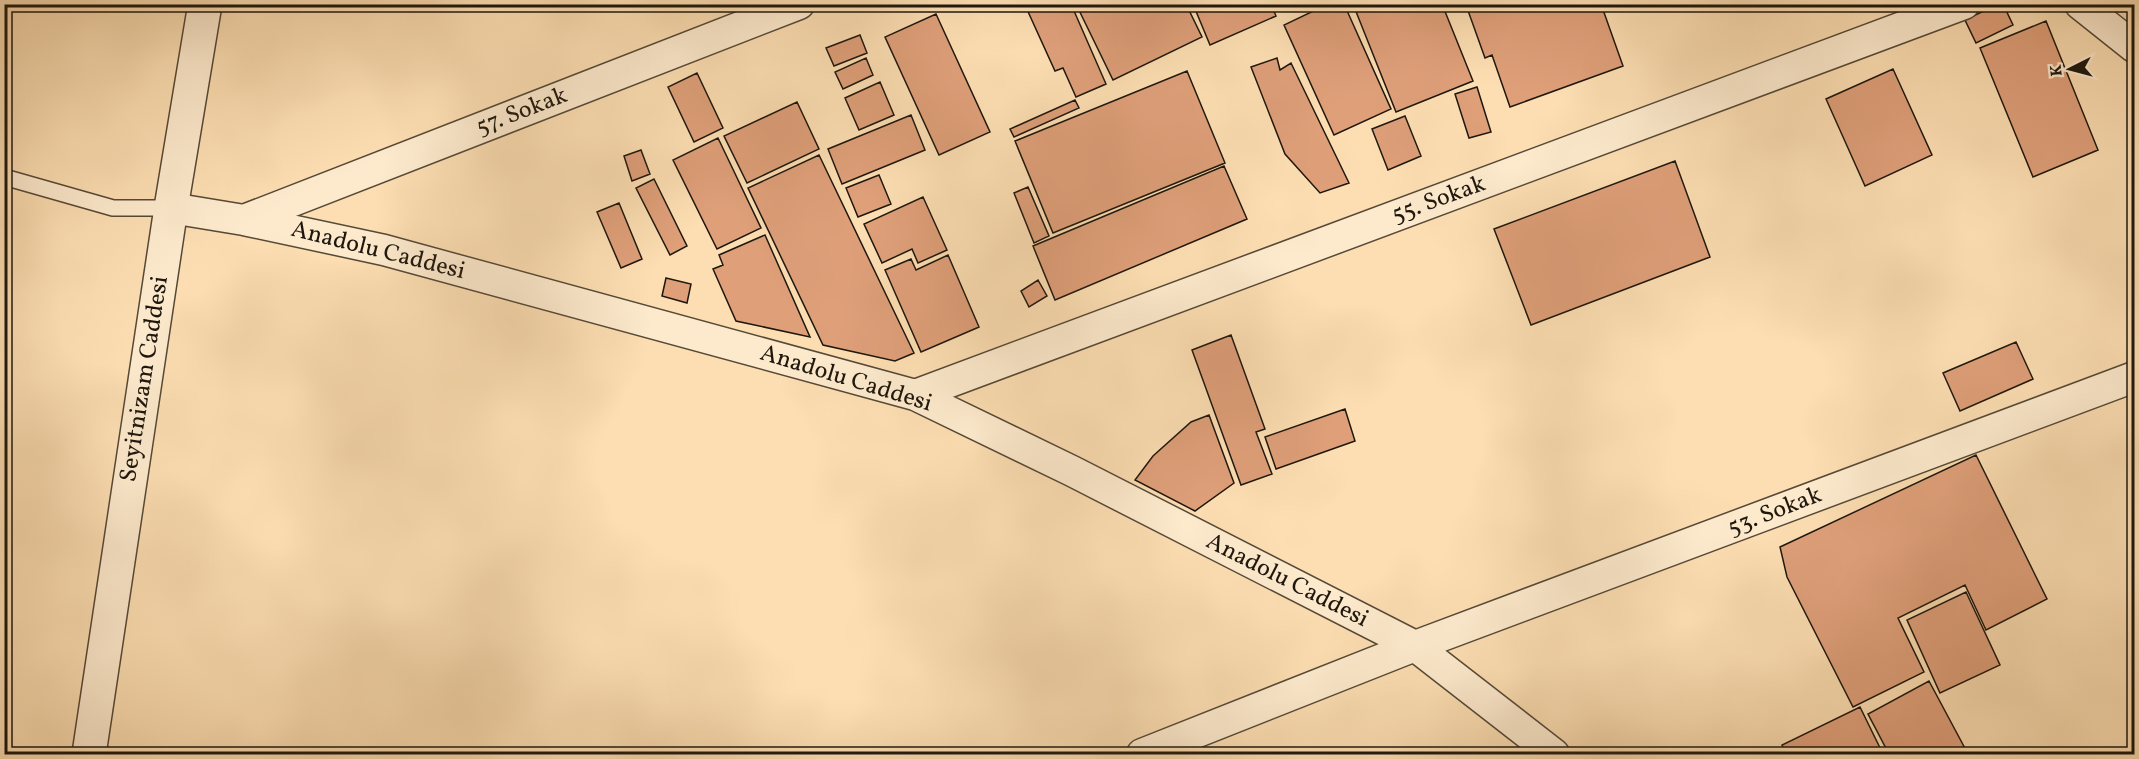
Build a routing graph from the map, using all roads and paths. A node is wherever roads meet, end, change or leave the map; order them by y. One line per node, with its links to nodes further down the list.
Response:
1 (205, 4): 7 (street, Seyitnizam Caddesi)
2 (799, 4): 8 (street, 57. Sokak)
3 (1964, 4): 10 (street, 55. Sokak)
4 (2080, 4): 5 (street)
5 (2134, 47)
6 (4, 177): 7 (lane)
7 (171, 208): 8 (street, Anadolu Caddesi); 12 (street, Seyitnizam Caddesi)
8 (244, 220): 10 (street, Anadolu Caddesi)
9 (2134, 377): 11 (street, 53. Sokak)
10 (915, 395): 11 (street, Anadolu Caddesi)
11 (1415, 646): 13 (street, 53. Sokak); 14 (street, Anadolu Caddesi)
12 (89, 754)
13 (1142, 754)
14 (1554, 754)

